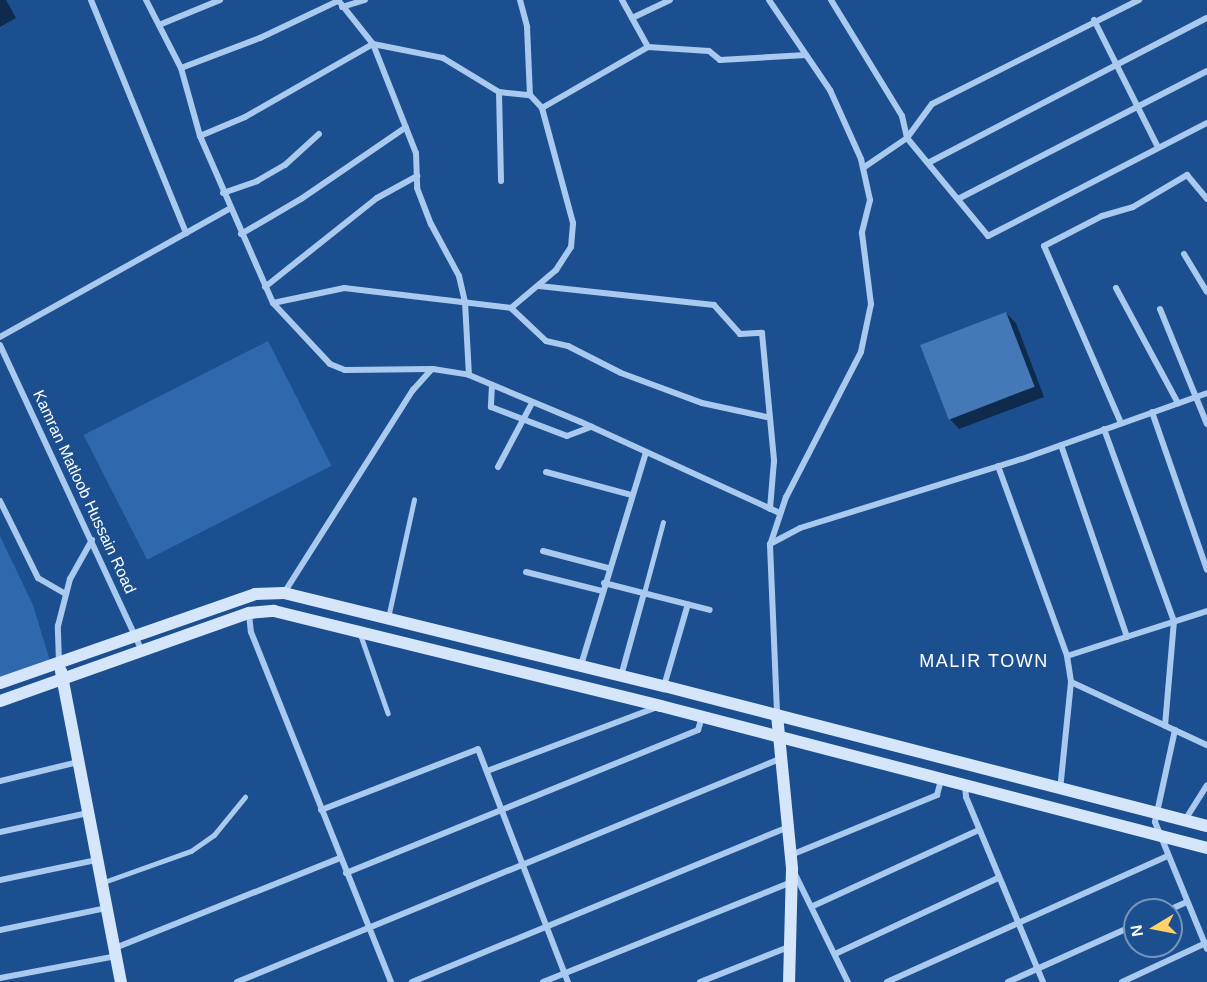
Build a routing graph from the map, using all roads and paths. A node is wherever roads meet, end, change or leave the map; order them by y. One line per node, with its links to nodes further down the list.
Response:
1 (91, 0): 40 (street)
2 (146, 0): 15 (street)
3 (220, 0): 15 (street)
4 (366, 0): 11 (street)
5 (520, 0): 23 (street)
6 (622, 0): 12 (street)
7 (670, 0): 12 (street)
8 (769, 0): 18 (street)
9 (831, 0): 30 (street)
10 (1139, 0): 14 (street)
11 (339, 3): 16 (street); 20 (street)
12 (632, 18): 17 (street)
13 (1207, 18): 19 (street)
14 (1094, 20): 19 (street); 30 (street)
15 (159, 25): 20 (street)
16 (373, 44): 22 (street); 27 (street); 29 (street)
17 (648, 47): 18 (street); 25 (street)
18 (806, 55): 33 (street)
19 (1115, 63): 24 (street); 32 (street)
20 (181, 68): 29 (street)
21 (1207, 71): 24 (street)
22 (499, 92): 23 (street); 35 (street)
23 (530, 95): 25 (street)
24 (1136, 107): 31 (street); 37 (street)
25 (542, 108): 43 (street)
26 (1207, 123): 31 (street)
27 (406, 127): 34 (street); 41 (street)
28 (319, 134): 36 (street)
29 (200, 136): 36 (street)
30 (907, 138): 32 (street); 33 (street)
31 (1158, 147): 37 (street)
32 (928, 163): 37 (street)
33 (863, 168): 76 (street)
34 (417, 176): 44 (street); 47 (street)
35 (501, 181)
36 (223, 193): 39 (street)
37 (958, 199)
38 (1207, 199): 63 (street)
39 (230, 209): 40 (street); 41 (street)
40 (186, 233): 51 (street)
41 (241, 234): 44 (street)
42 (1184, 254): 46 (street)
43 (538, 286): 49 (street); 61 (street)
44 (265, 287): 48 (street)
45 (1116, 288): 59 (street)
46 (1207, 292)
47 (465, 302): 48 (street); 49 (street); 54 (street)
48 (273, 303): 53 (street)
49 (511, 308): 61 (street)
50 (1160, 309): 57 (street)
51 (0, 337)
52 (0, 345): 78 (street, Kamran Matloob Hussain Road)
53 (433, 369): 54 (street); 86 (street)
54 (469, 375): 55 (street)
55 (492, 385): 58 (street); 62 (street)
56 (1207, 393): 57 (street)
57 (1197, 396): 59 (street); 64 (street)
58 (532, 403): 62 (street); 65 (street)
59 (1178, 403): 60 (street)
60 (1152, 412): 63 (street); 82 (street)
61 (767, 417): 75 (street)
62 (523, 419): 65 (street); 70 (street)
63 (1121, 423): 66 (street)
64 (1207, 424)
65 (591, 427): 68 (street)
66 (1104, 429): 67 (street); 94 (street)
67 (1061, 445): 69 (street); 98 (street)
68 (646, 453): 72 (street); 75 (street)
69 (998, 466): 79 (street); 101 (street)
70 (498, 467)
71 (546, 472): 72 (street)
72 (631, 495): 81 (street)
73 (414, 500): 93 (lane)
74 (0, 501): 88 (street)
75 (770, 509): 76 (street)
76 (780, 513): 79 (street)
77 (663, 522): 87 (lane)
78 (92, 540): 88 (street); 97 (street, Kamran Matloob Hussain Road)
79 (770, 545): 112 (street)
80 (543, 552): 81 (street)
81 (608, 568): 84 (street)
82 (1207, 570)
83 (526, 572): 85 (street)
84 (604, 583): 85 (street); 87 (street)
85 (602, 591): 103 (street)
86 (284, 593): 93 (main road); 97 (main road)
87 (644, 593): 89 (street); 104 (street)
88 (66, 594): 102 (street)
89 (688, 604): 90 (street); 108 (street)
90 (710, 610)
91 (1207, 611): 94 (street)
92 (249, 613): 95 (main road); 99 (main road); 127 (street)
93 (388, 621): 96 (main road)
94 (1174, 621): 98 (street); 114 (street)
95 (360, 632): 100 (main road); 111 (lane)
96 (438, 632): 100 (main road); 103 (main road)
97 (135, 635): 99 (street, Kamran Matloob Hussain Road); 102 (main road)
98 (1127, 637): 101 (street)
99 (142, 651): 105 (main road)
100 (434, 651): 110 (main road)
101 (1067, 656): 106 (street)
102 (59, 662): 105 (main road); 107 (main road)
103 (581, 665): 104 (main road)
104 (621, 676): 108 (main road)
105 (63, 679): 109 (main road); 119 (main road)
106 (1071, 681): 114 (street); 125 (street)
107 (0, 683)
108 (664, 686): 112 (main road)
109 (0, 701)
110 (661, 706): 113 (main road); 120 (street)
111 (388, 713)
112 (777, 715): 116 (main road); 125 (main road)
113 (702, 717): 116 (main road); 128 (street)
114 (1165, 726): 115 (street)
115 (1175, 730): 117 (street); 129 (street)
116 (781, 739): 118 (main road); 121 (main road)
117 (1207, 745)
118 (783, 758): 132 (main road); 142 (street)
119 (78, 762): 122 (street); 130 (main road)
120 (487, 771): 127 (street); 128 (street)
121 (941, 780): 123 (main road); 138 (street)
122 (0, 781)
123 (965, 785): 134 (street); 136 (main road)
124 (1207, 785): 131 (street)
125 (1060, 791): 129 (main road)
126 (245, 797): 147 (lane)
127 (321, 810): 140 (street)
128 (501, 810): 142 (street); 143 (street)
129 (1155, 811): 131 (main road); 136 (street)
130 (88, 813): 135 (street); 141 (main road)
131 (1185, 820): 133 (main road)
132 (788, 826): 138 (main road); 154 (street)
133 (1207, 826)
134 (979, 830): 145 (street); 150 (street)
135 (0, 832)
136 (1157, 834): 137 (main road); 139 (street)
137 (1207, 848)
138 (791, 856): 144 (main road)
139 (1167, 856): 148 (street); 152 (street)
140 (340, 858): 143 (street); 159 (street)
141 (97, 860): 146 (street); 147 (main road)
142 (522, 866): 153 (street); 154 (street)
143 (346, 873): 153 (street)
144 (792, 875): 150 (street); 158 (main road); 162 (street)
145 (999, 878): 152 (street); 160 (street)
146 (0, 880)
147 (101, 882): 151 (main road)
148 (1186, 902): 149 (street); 157 (street)
149 (1183, 903)
150 (813, 906): 160 (street)
151 (106, 908): 155 (street); 159 (main road)
152 (1017, 924): 161 (street); 173 (street)
153 (368, 927): 165 (street); 166 (street)
154 (546, 927): 162 (street); 167 (street)
155 (0, 930)
156 (1123, 930): 161 (street)
157 (1206, 945): 176 (street)
158 (791, 946): 170 (street); 171 (main road)
159 (115, 952): 163 (street); 164 (main road)
160 (835, 954): 172 (street)
161 (1037, 969): 174 (street); 175 (street)
162 (564, 974): 168 (street); 169 (street)
163 (0, 978)
164 (121, 982)
165 (237, 982)
166 (391, 982)
167 (412, 982)
168 (543, 982)
169 (568, 982)
170 (700, 982)
171 (789, 982)
172 (848, 982)
173 (886, 982)
174 (1008, 982)
175 (1043, 982)
176 (1122, 982)

